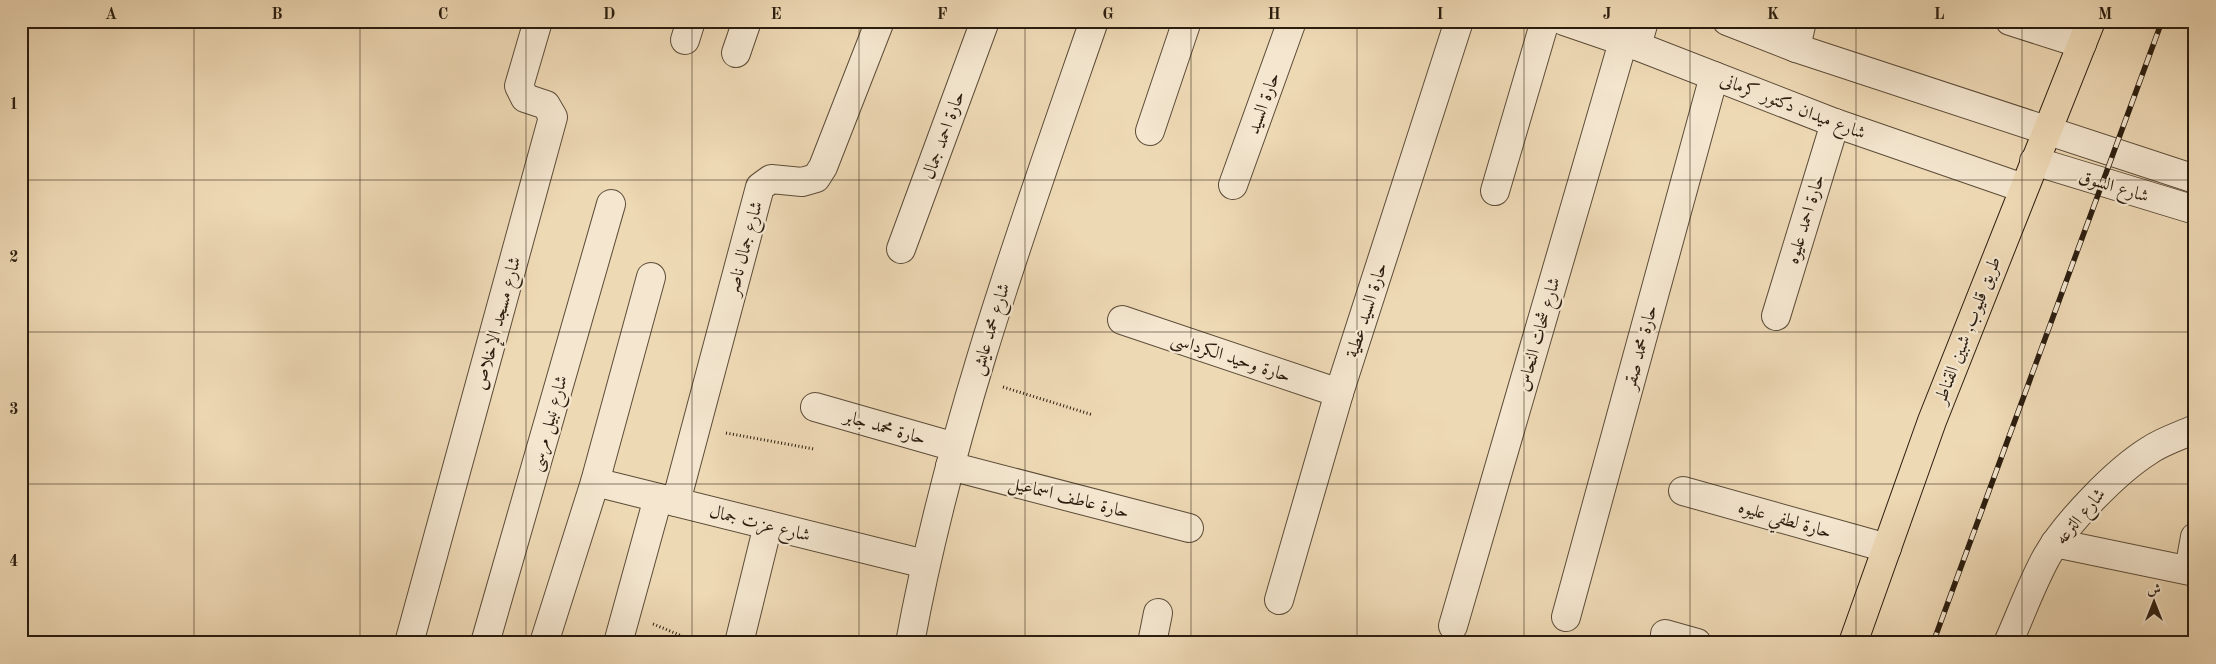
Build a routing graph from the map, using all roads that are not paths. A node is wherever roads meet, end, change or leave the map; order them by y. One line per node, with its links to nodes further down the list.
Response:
1 (538, 21): 52 (street, شارع مسجد الإخلاص)
2 (748, 21): 17 (street)
3 (880, 21): 39 (street, شارع جمال ناصر)
4 (986, 21): 29 (street, حارة احمد جمال)
5 (1094, 21): 36 (street, شارع محمد عايش)
6 (1187, 21): 21 (street)
7 (1292, 21): 24 (street, حارة السيد)
8 (1460, 21): 33 (street, حارة السيد عطية)
9 (1545, 21): 26 (street)
10 (1564, 21): 15 (street, شارع ميدان دكتور كرمانى)
11 (1727, 21): 16 (street)
12 (1802, 21): 16 (street)
13 (2010, 21): 14 (street)
14 (2087, 33): 20 (main road, طريق قليوب, شبين القناطر)
15 (1635, 36): 18 (street, شارع ميدان دكتور كرمانى); 50 (street, شارع شحات النحاس)
16 (1796, 48): 20 (street)
17 (736, 53)
18 (1714, 76): 19 (street, شارع ميدان دكتور كرمانى); 49 (street, حارة محمد صقر)
19 (1835, 123): 25 (street, شارع ميدان دكتور كرمانى); 31 (street, حارة احمد عليوه)
20 (2046, 130): 22 (main road, طريق قليوب, شبين القناطر); 23 (street)
21 (1150, 131)
22 (2034, 161): 25 (main road, طريق قليوب, شبين القناطر); 28 (street, شارع السوق)
23 (2195, 179)
24 (1233, 185)
25 (2023, 188): 44 (main road, طريق قليوب, شبين القناطر)
26 (1495, 191)
27 (610, 204): 53 (street, شارع نبيل مرسى)
28 (2195, 210)
29 (900, 249)
30 (650, 276): 37 (street)
31 (1776, 316)
32 (1122, 320): 33 (street, حارة وحيد الكرداسى)
33 (1339, 393): 47 (street, حارة السيد عطية)
34 (815, 407): 36 (street, حارة محمد جابر)
35 (2195, 429): 43 (street, شارع الترعه)
36 (953, 457): 41 (street, حارة عاطف اسماعيل); 45 (street, شارع محمد عايش)
37 (595, 482): 39 (street, شارع عزت جمال); 54 (street)
38 (1683, 491): 44 (street, حارة لطفي عليوه)
39 (667, 500): 40 (street, شارع عزت جمال); 55 (street, شارع جمال ناصر)
40 (768, 525): 45 (street, شارع عزت جمال); 56 (street)
41 (1189, 528)
42 (2195, 537): 46 (street)
43 (2055, 543): 46 (street); 61 (street, شارع الترعه)
44 (1887, 548): 60 (main road, طريق قليوب, شبين القناطر)
45 (925, 564): 57 (street, شارع محمد عايش)
46 (2192, 571)
47 (1279, 600)
48 (1158, 613): 58 (street)
49 (1566, 617)
50 (1453, 626)
51 (1666, 634): 59 (street)
52 (410, 643)
53 (485, 643)
54 (544, 643)
55 (618, 643)
56 (739, 643)
57 (910, 643)
58 (1152, 643)
59 (1697, 643)
60 (1853, 643)
61 (2008, 643)

